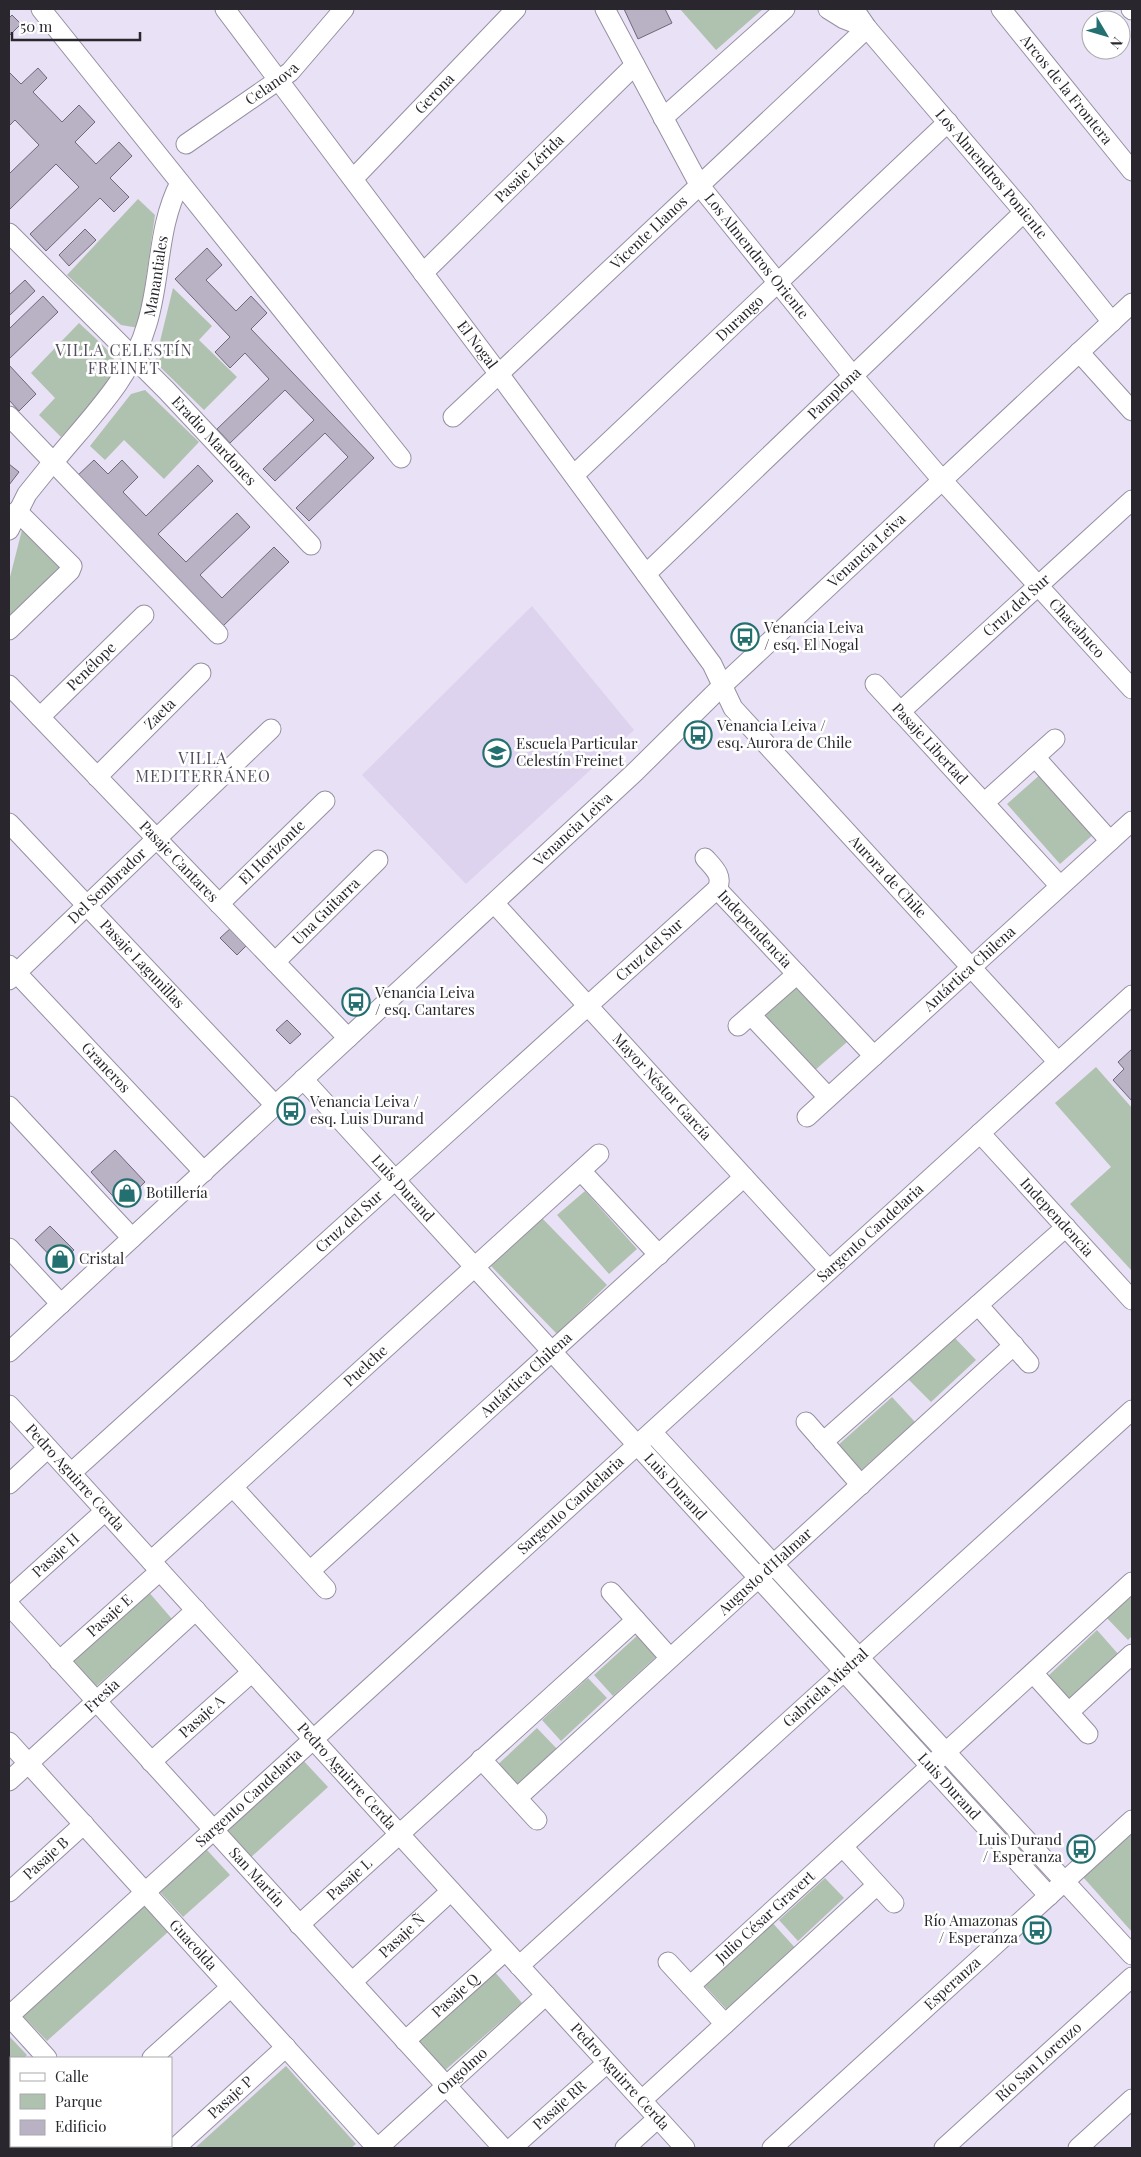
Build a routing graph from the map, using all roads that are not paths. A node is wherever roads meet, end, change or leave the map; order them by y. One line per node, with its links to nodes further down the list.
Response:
1 (40, 9): 18 (street)
2 (225, 9): 12 (street, El Nogal)
3 (344, 9): 12 (street, Celanova)
4 (516, 9): 17 (street, Gerona)
5 (605, 9): 11 (street, Los Almendros Oriente)
6 (785, 9): 13 (street)
7 (828, 9): 10 (street, Los Almendros Poniente)
8 (854, 9): 10 (street, Los Almendros Poniente)
9 (1001, 9): 16 (street, Arcos de la Frontera)
10 (867, 28): 14 (street, Los Almendros Poniente); 19 (street, Vicente Llanos)
11 (635, 65): 13 (street, Los Almendros Oriente); 22 (street, Pasaje Lérida)
12 (279, 80): 15 (street, Celanova); 17 (street, El Nogal)
13 (663, 118): 19 (street, Los Almendros Oriente)
14 (948, 122): 20 (street, Los Almendros Poniente); 23 (street, Durango)
15 (186, 144)
16 (1132, 171)
17 (353, 179): 22 (street, El Nogal)
18 (180, 184): 27 (street, Manantiales); 33 (street)
19 (700, 186): 23 (street, Los Almendros Oriente); 28 (street, Vicente Llanos)
20 (1024, 212): 25 (street, Los Almendros Poniente); 29 (street, Pamplona)
21 (9, 233): 27 (street, Eradio Mardones)
22 (423, 273): 28 (street, El Nogal)
23 (778, 283): 29 (street, Los Almendros Oriente); 35 (street, Durango)
24 (1132, 303): 25 (street, Venancia Leiva)
25 (1112, 322): 26 (street, Venancia Leiva)
26 (1079, 352): 30 (street); 36 (street, Venancia Leiva)
27 (134, 358): 34 (street, Manantiales); 40 (street, Eradio Mardones)
28 (499, 374): 32 (street, Vicente Llanos); 35 (street, El Nogal)
29 (853, 376): 36 (street, Los Almendros Oriente); 41 (street, Pamplona)
30 (1132, 411)
31 (9, 416): 34 (street)
32 (453, 418)
33 (401, 458)
34 (51, 465): 38 (street, Manantiales); 45 (street)
35 (574, 475): 41 (street, El Nogal)
36 (942, 480): 42 (street, Chacabuco); 49 (street, Venancia Leiva)
37 (1132, 500): 42 (street, Cruz del Sur)
38 (18, 510): 39 (street, Manantiales); 44 (street)
39 (9, 530)
40 (311, 545)
41 (646, 574): 49 (street, El Nogal)
42 (1038, 586): 50 (street, Chacabuco); 51 (street, Cruz del Sur)
43 (144, 615): 52 (street, Penélope)
44 (9, 630)
45 (218, 634)
46 (201, 673): 56 (street, Zaeta)
47 (875, 684): 51 (street, Pasaje Libertad)
48 (9, 685): 52 (street, Pasaje Cantares)
49 (722, 686): 67 (street, Venancia Leiva); 71 (street, Aurora de Chile)
50 (1132, 689)
51 (900, 712): 58 (street, Pasaje Libertad)
52 (40, 717): 56 (street, Pasaje Cantares)
53 (270, 729): 61 (street, Del Sembrador)
54 (1055, 739): 55 (street)
55 (1035, 757): 58 (street); 62 (street)
56 (97, 777): 61 (street, Pasaje Cantares)
57 (325, 801): 68 (street, El Horizonte)
58 (984, 803): 65 (street, Pasaje Libertad)
59 (1132, 821): 62 (street, Antártica Chilena)
60 (9, 823): 69 (street, Pasaje Lagunillas)
61 (157, 839): 68 (street, Pasaje Cantares); 69 (street, Del Sembrador)
62 (1110, 841): 65 (street, Antártica Chilena)
63 (705, 858): 66 (street, Independencia)
64 (378, 860): 70 (street, Una Guitarra)
65 (1060, 886): 71 (street, Antártica Chilena)
66 (717, 889): 73 (street, Independencia); 75 (street, Cruz del Sur)
67 (494, 903): 75 (street, Mayor Néstor García); 76 (street, Venancia Leiva)
68 (219, 904): 70 (street, Pasaje Cantares)
69 (88, 906): 72 (street, Del Sembrador); 81 (street, Pasaje Lagunillas)
70 (275, 962): 76 (street, Pasaje Cantares)
71 (970, 969): 77 (street, Antártica Chilena); 78 (street, Aurora de Chile)
72 (11, 973): 87 (street, Graneros)
73 (797, 974): 77 (street, Independencia); 80 (street, Independencia)
74 (1132, 995): 78 (street, Sargento Candelaria)
75 (588, 1006): 88 (street, Mayor Néstor García); 89 (street, Cruz del Sur)
76 (348, 1038): 79 (street, Venancia Leiva)
77 (874, 1056): 80 (street, Antártica Chilena)
78 (1058, 1062): 84 (street, Sargento Candelaria)
79 (303, 1079): 81 (street, Venancia Leiva); 89 (street, Luis Durand)
80 (828, 1097): 83 (street, Antártica Chilena)
81 (276, 1105): 87 (street, Venancia Leiva)
82 (9, 1106): 91 (street)
83 (807, 1116)
84 (980, 1133): 90 (street, Independencia); 95 (street, Sargento Candelaria)
85 (599, 1154): 86 (street, Puelche)
86 (581, 1171): 93 (street); 94 (street, Puelche)
87 (204, 1172): 91 (street, Venancia Leiva)
88 (744, 1177): 93 (street, Antártica Chilena); 95 (street, Mayor Néstor García)
89 (395, 1180): 94 (street, Luis Durand); 110 (street, Cruz del Sur)
90 (1066, 1227): 96 (street, Independencia); 98 (street)
91 (132, 1238): 97 (street, Venancia Leiva)
92 (9, 1248): 97 (street)
93 (658, 1255): 101 (street, Antártica Chilena)
94 (474, 1267): 101 (street, Luis Durand); 113 (street, Puelche)
95 (829, 1270): 106 (street, Sargento Candelaria)
96 (1132, 1300)
97 (61, 1304): 100 (street, Venancia Leiva)
98 (978, 1305): 99 (street); 107 (street)
99 (1014, 1345): 102 (street); 112 (street, Augusto d'Halmar)
100 (9, 1352)
101 (551, 1352): 108 (street, Luis Durand); 117 (street, Antártica Chilena)
102 (1029, 1363)
103 (9, 1405): 109 (street, Pedro Aguirre Cerda)
104 (1132, 1410): 128 (street, Gabriela Mistral)
105 (806, 1422): 107 (street)
106 (652, 1432): 108 (street, Sargento Candelaria); 115 (street, Luis Durand)
107 (824, 1442): 112 (street)
108 (636, 1446): 118 (street, Luis Durand); 136 (street, Sargento Candelaria)
109 (48, 1448): 110 (street, Pedro Aguirre Cerda); 111 (street)
110 (71, 1473): 114 (street, Pedro Aguirre Cerda)
111 (9, 1484)
112 (861, 1485): 115 (street, Augusto d'Halmar)
113 (233, 1486): 116 (street, Puelche); 117 (street)
114 (105, 1511): 116 (street, Pedro Aguirre Cerda); 122 (street, Pasaje H)
115 (774, 1564): 118 (street, Augusto d'Halmar); 128 (street, Luis Durand)
116 (155, 1566): 124 (street, Pedro Aguirre Cerda); 129 (street, Pasaje E)
117 (310, 1571): 120 (street)
118 (758, 1578): 127 (street, Augusto d'Halmar); 131 (street, Luis Durand)
119 (1132, 1582): 132 (street, Julio César Gravert)
120 (326, 1589)
121 (611, 1592): 125 (street)
122 (9, 1600)
123 (9, 1605): 129 (street, San Martín)
124 (196, 1610): 130 (street, Pedro Aguirre Cerda); 133 (street, Fresia)
125 (636, 1620): 127 (street); 139 (street)
126 (1132, 1654): 134 (street)
127 (670, 1658): 144 (street, Augusto d'Halmar)
128 (859, 1658): 131 (street, Gabriela Mistral); 138 (street, Luis Durand)
129 (59, 1661): 133 (street, San Martín)
130 (252, 1672): 136 (street, Pedro Aguirre Cerda); 140 (street, Pasaje A)
131 (844, 1672): 142 (street, Luis Durand); 162 (street, Gabriela Mistral)
132 (1033, 1673): 134 (street); 138 (street, Julio César Gravert)
133 (96, 1701): 140 (street, San Martín); 141 (street, Fresia)
134 (1069, 1712): 135 (street)
135 (1088, 1734)
136 (313, 1740): 148 (street, Sargento Candelaria); 149 (street, Pedro Aguirre Cerda)
137 (9, 1742): 141 (street, Guacolda)
138 (946, 1752): 142 (street, Julio César Gravert); 151 (street, Luis Durand)
139 (481, 1759): 144 (street); 149 (street)
140 (151, 1762): 148 (street, San Martín)
141 (28, 1763): 143 (street, Fresia); 147 (street, Guacolda)
142 (930, 1766): 150 (street, Julio César Gravert); 156 (street, Luis Durand)
143 (9, 1781)
144 (517, 1798): 145 (street)
145 (537, 1820)
146 (1132, 1820): 151 (street, Esperanza)
147 (84, 1824): 154 (street, Pasaje B); 155 (street, Guacolda)
148 (213, 1830): 155 (street, Sargento Candelaria); 158 (street, San Martín)
149 (398, 1833): 153 (street, Pedro Aguirre Cerda); 158 (street, Pasaje L)
150 (842, 1847): 152 (street); 165 (street, Julio César Gravert)
151 (1065, 1881): 156 (street, Esperanza); 160 (street, Luis Durand)
152 (877, 1885): 157 (street); 169 (street)
153 (451, 1891): 159 (street, Pedro Aguirre Cerda); 164 (street, Pasaje Ñ)
154 (9, 1892)
155 (145, 1892): 166 (street, Guacolda); 168 (street, Sargento Candelaria)
156 (1049, 1896): 185 (street, Esperanza)
157 (894, 1903)
158 (299, 1924): 164 (street, San Martín)
159 (506, 1951): 162 (street, Pedro Aguirre Cerda); 170 (street, Pasaje Q)
160 (1132, 1956)
161 (668, 1962): 165 (street)
162 (519, 1966): 167 (street, Pedro Aguirre Cerda)
163 (1132, 1977): 186 (street, Río San Lorenzo)
164 (352, 1982): 170 (street, San Martín)
165 (690, 1986): 169 (street)
166 (231, 1987): 171 (street, Guacolda); 173 (street)
167 (546, 1995): 174 (street, Pedro Aguirre Cerda); 175 (street, Ongolmo)
168 (9, 2016): 172 (street)
169 (725, 2024): 177 (street)
170 (405, 2041): 175 (street, San Martín)
171 (286, 2047): 179 (street, Pasaje P); 180 (street, Guacolda)
172 (46, 2057)
173 (153, 2057)
174 (607, 2062): 177 (street, Pedro Aguirre Cerda); 182 (street, Pasaje RR)
175 (446, 2086): 180 (street, Ongolmo); 181 (street, San Martín)
176 (1132, 2099): 187 (street)
177 (642, 2100): 178 (street, Pedro Aguirre Cerda)
178 (658, 2118): 183 (street); 184 (street, Pedro Aguirre Cerda)
179 (175, 2148)
180 (378, 2148)
181 (502, 2148)
182 (512, 2148)
183 (625, 2148)
184 (685, 2148)
185 (772, 2148)
186 (944, 2148)
187 (1078, 2148)

